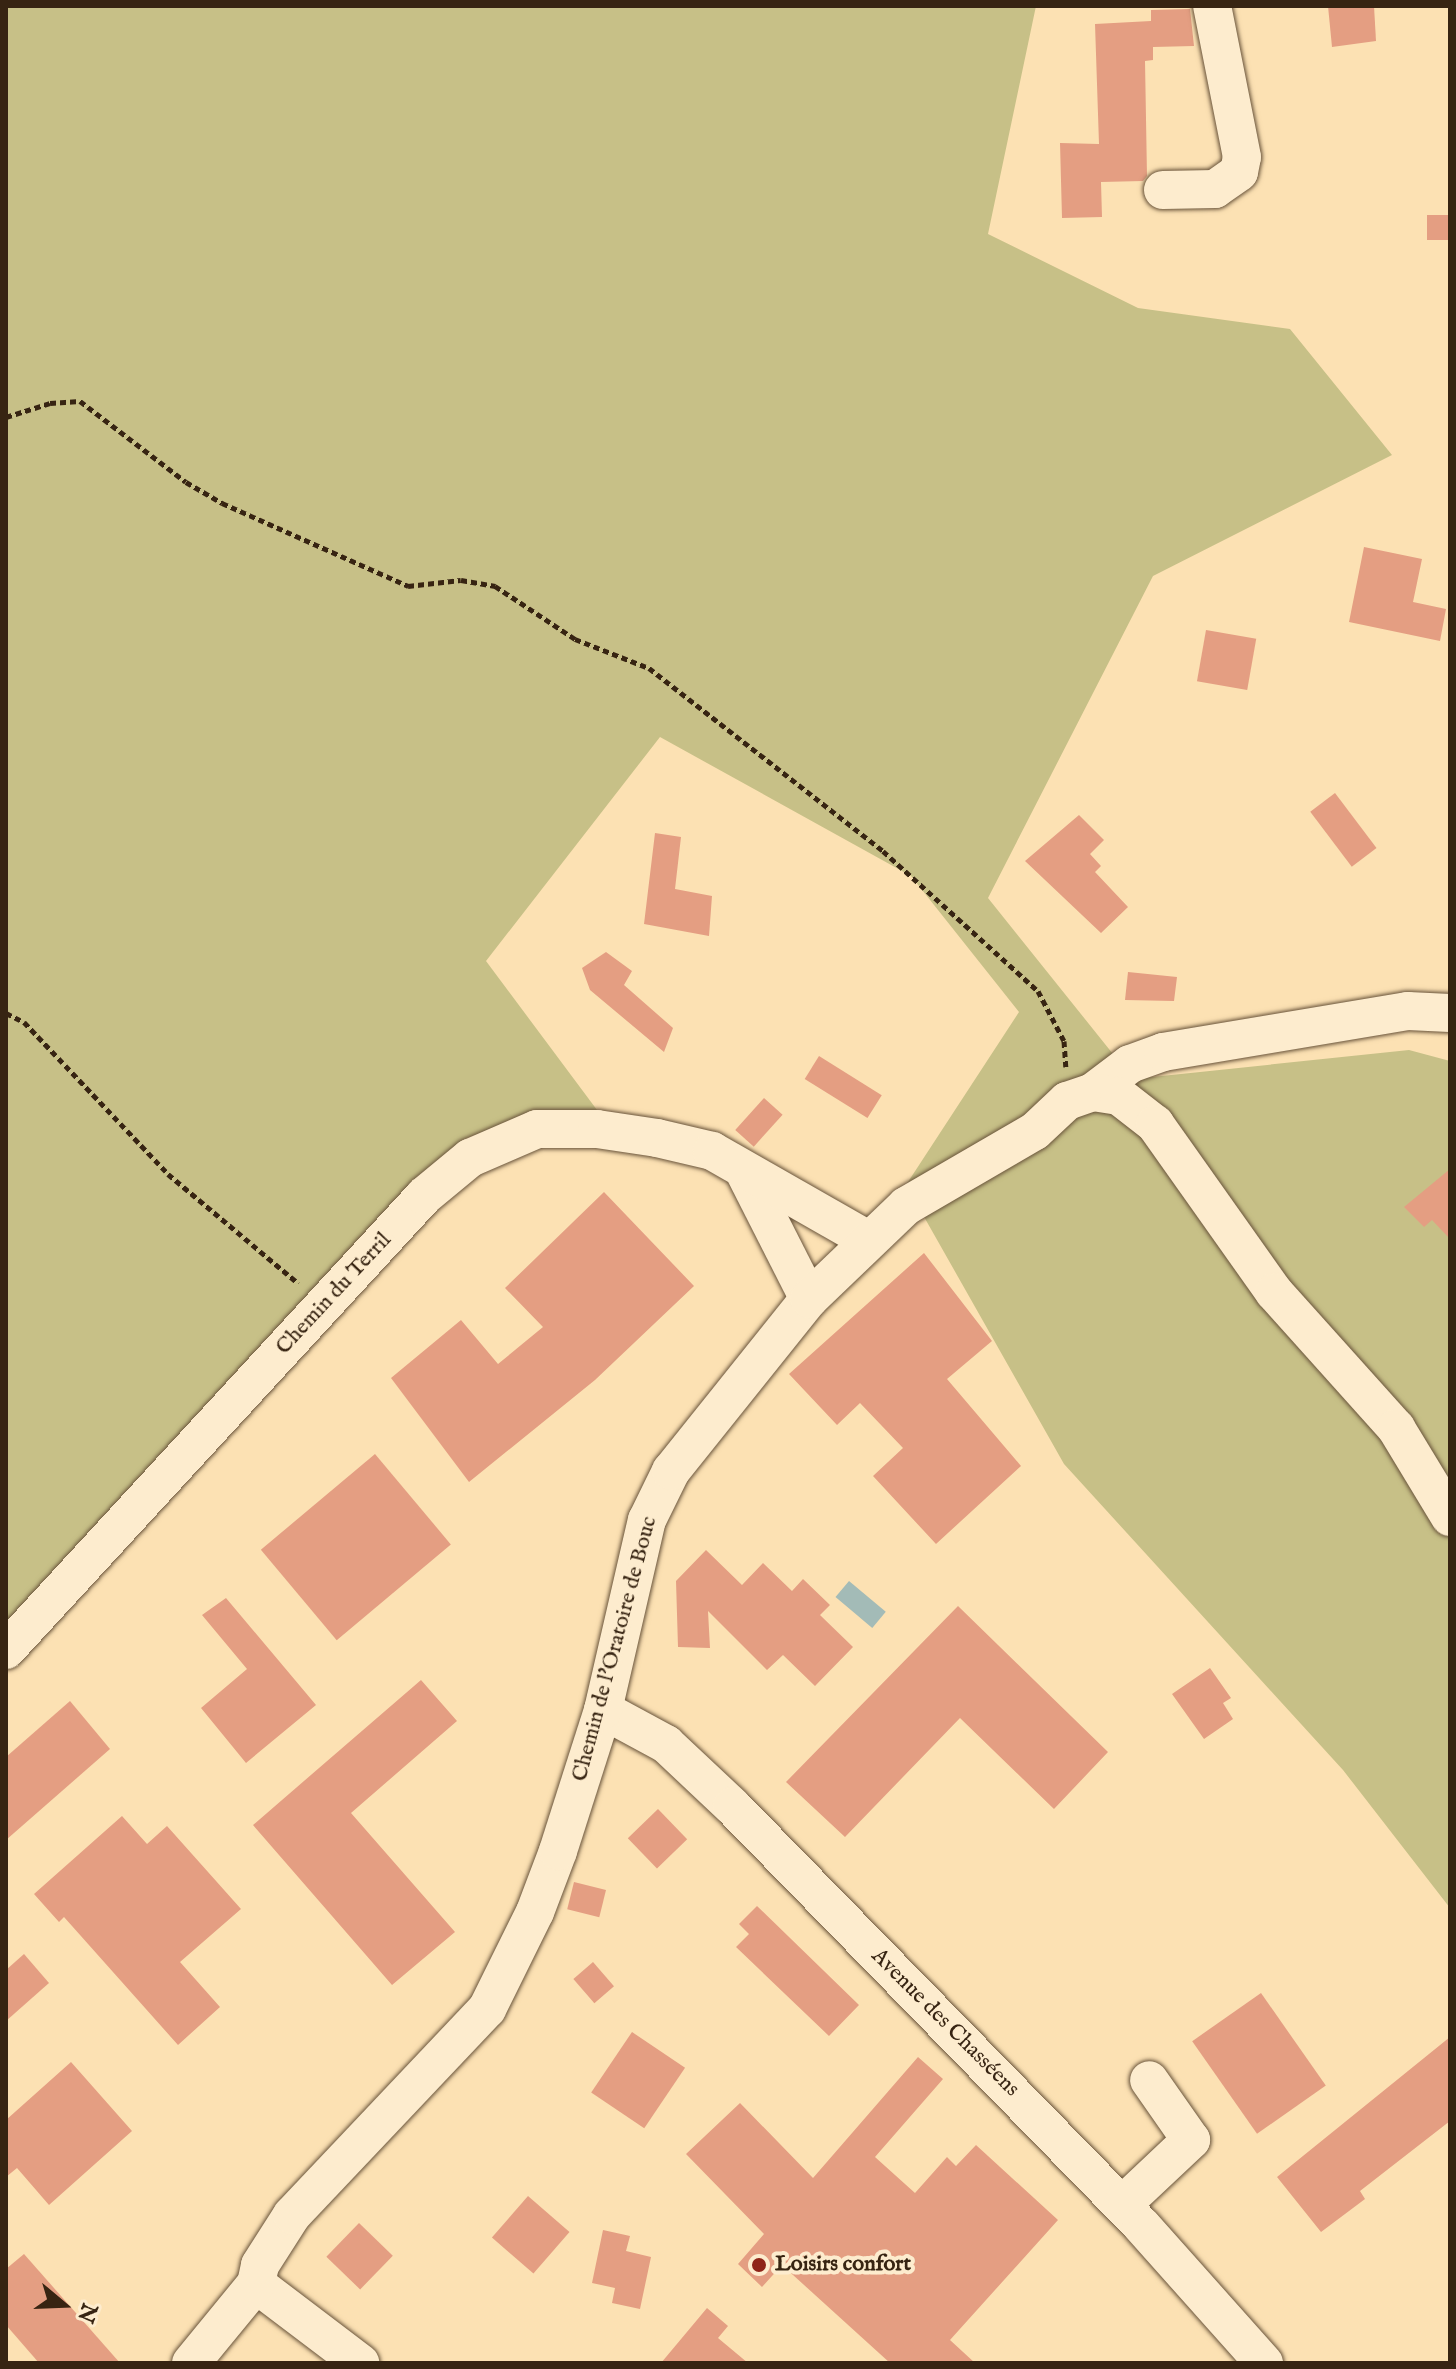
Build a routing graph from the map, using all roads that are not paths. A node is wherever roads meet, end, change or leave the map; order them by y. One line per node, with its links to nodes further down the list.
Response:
1 (1212, 6): 2 (street)
2 (1163, 190)
3 (1442, 1012): 4 (street, Chemin de l'Oratoire de Bouc)
4 (1080, 1097): 6 (street, Chemin de l'Oratoire de Bouc); 8 (street)
5 (746, 1175): 6 (street, Chemin du Terril); 7 (street); 9 (street, Chemin du Terril)
6 (868, 1240): 7 (street, Chemin de l'Oratoire de Bouc)
7 (809, 1299): 10 (street, Chemin de l'Oratoire de Bouc)
8 (1450, 1517)
9 (6, 1650)
10 (603, 1710): 12 (street, Avenue des Chasséens); 13 (street, Chemin de l'Oratoire de Bouc)
11 (1149, 2080): 12 (street)
12 (1122, 2205): 16 (street, Avenue des Chasséens)
13 (256, 2284): 14 (street, Chemin de l'Oratoire de Bouc); 15 (street)
14 (191, 2363)
15 (360, 2363)
16 (1264, 2363)

